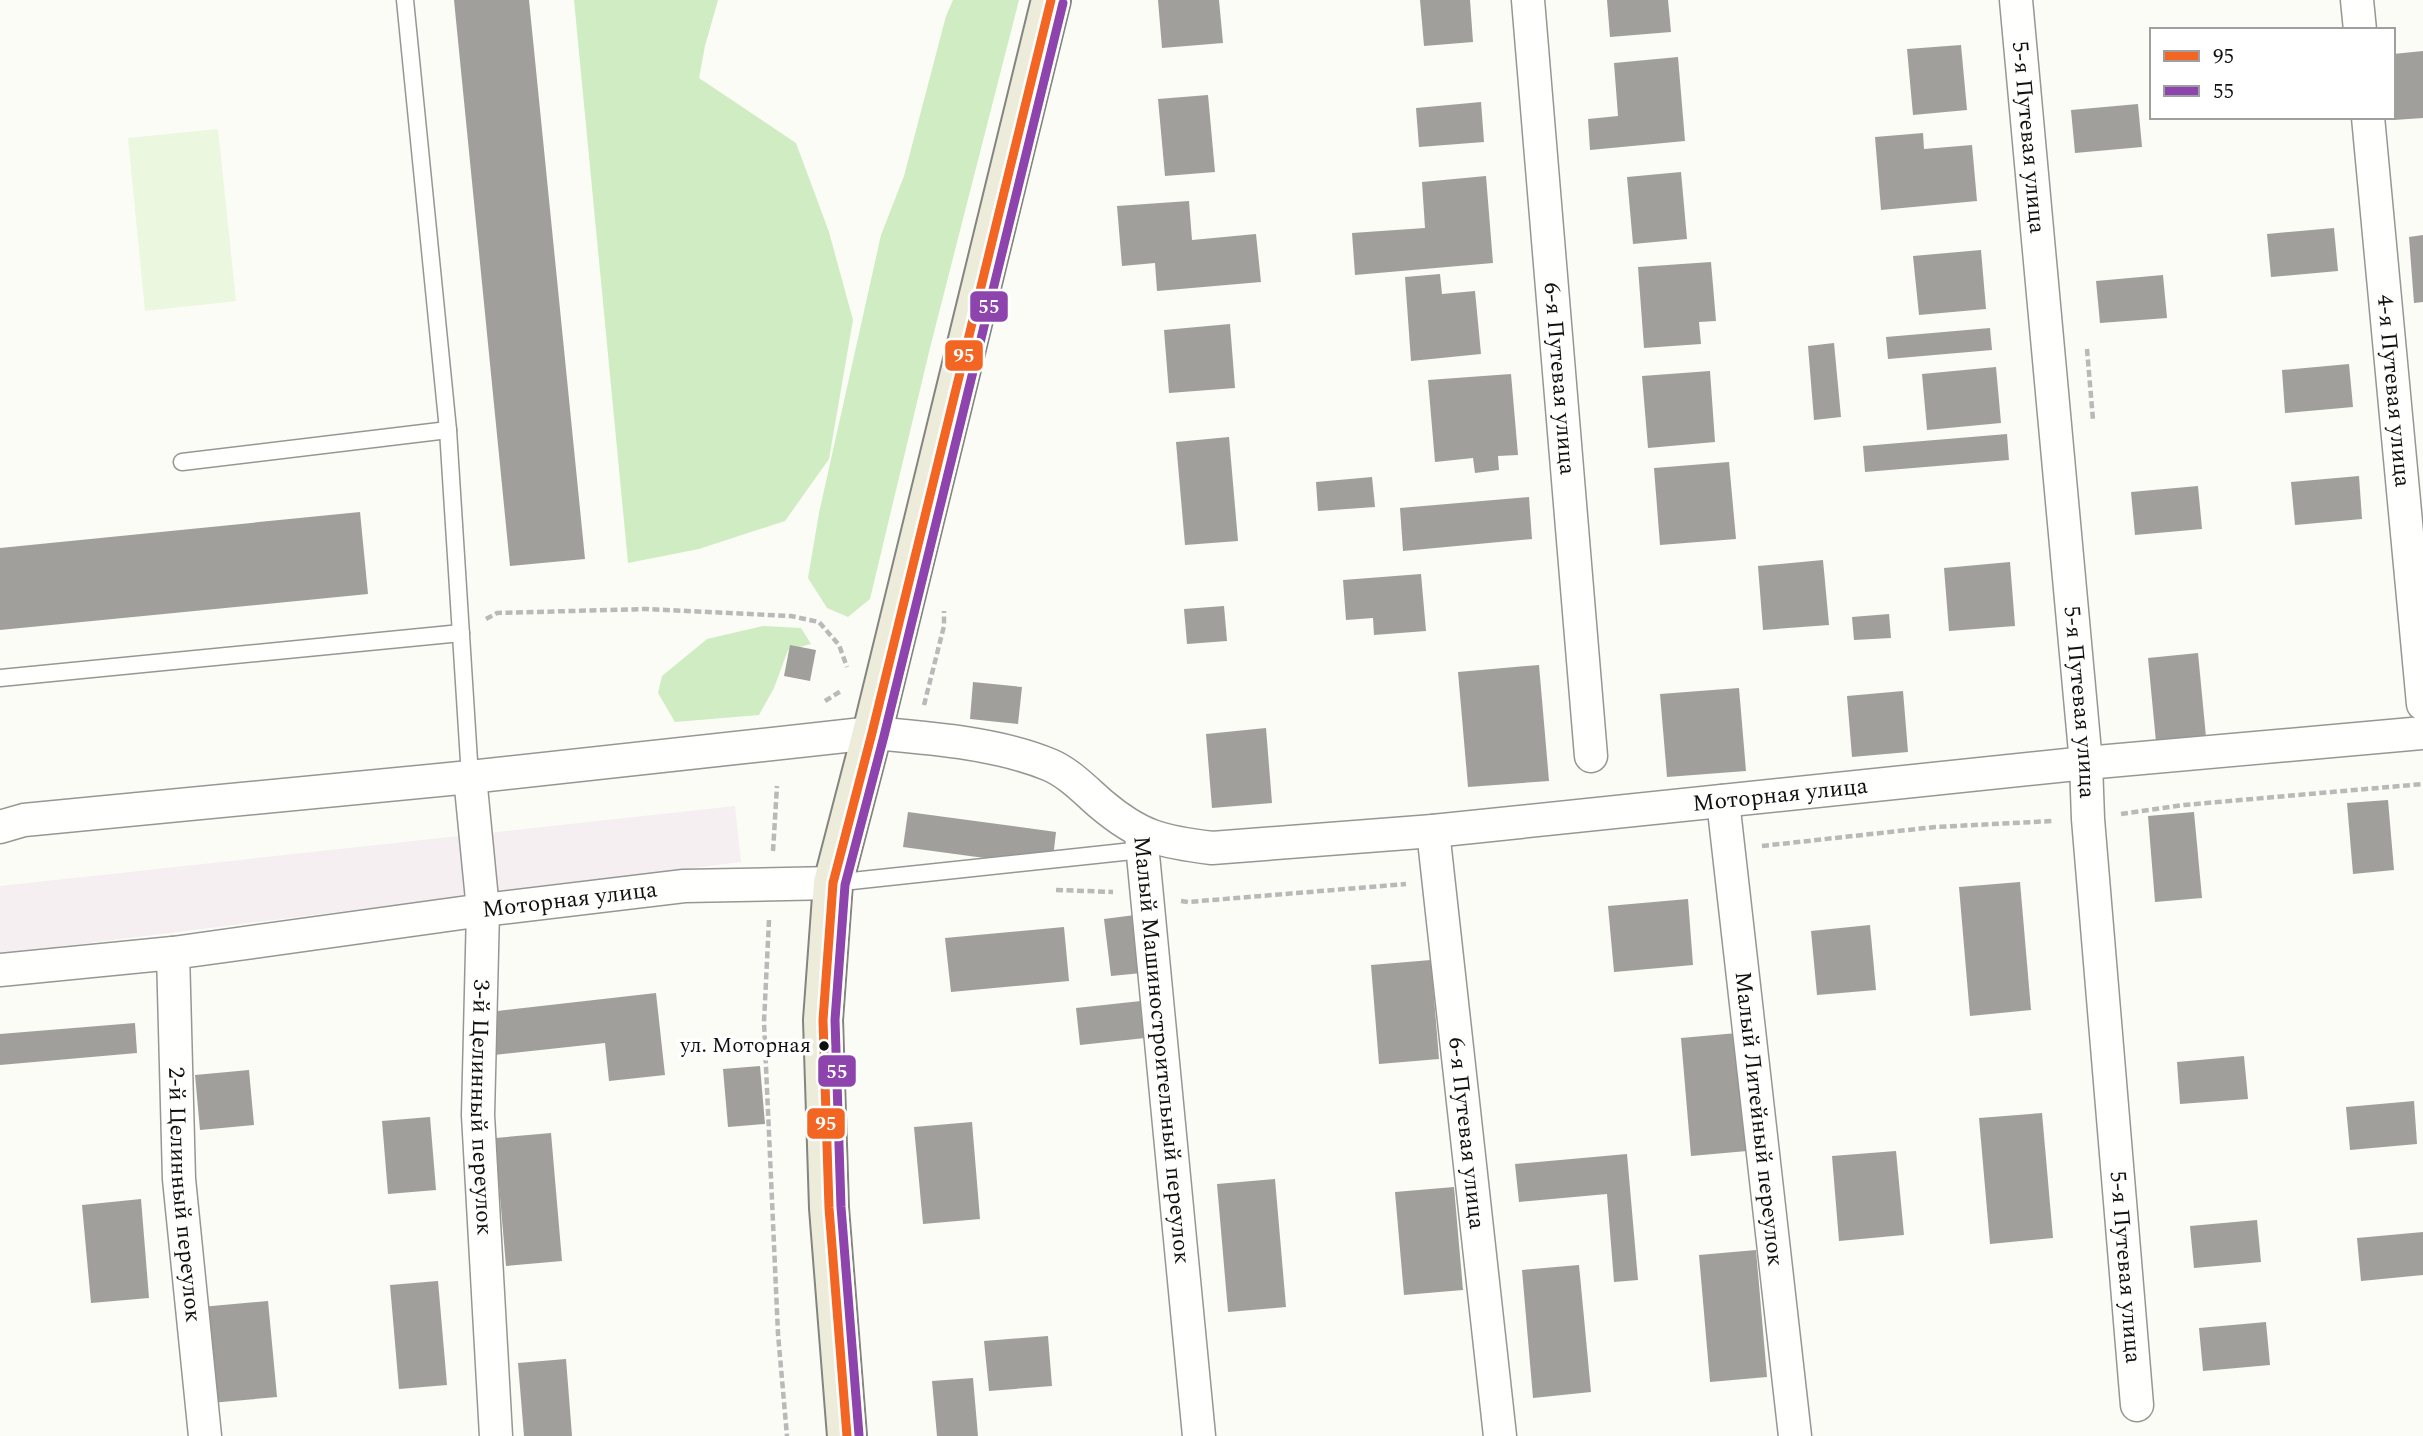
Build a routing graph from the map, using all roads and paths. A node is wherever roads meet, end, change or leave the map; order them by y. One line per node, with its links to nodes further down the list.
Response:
1 (405, 0): 8 (lane)
2 (1051, 0): 16 (main road)
3 (1528, 0): 18 (street, 6-я Путевая улица)
4 (2016, 0): 19 (street, 5-я Путевая улица)
5 (2357, 0): 6 (street)
6 (2360, 28)
7 (2368, 119): 15 (street, 4-я Путевая улица)
8 (448, 430): 9 (lane); 10 (lane)
9 (182, 462)
10 (461, 632): 11 (lane); 12 (path); 20 (lane)
11 (0, 678)
12 (847, 678)
13 (846, 688): 14 (path)
14 (824, 701)
15 (2423, 704)
16 (872, 733): 20 (street); 28 (street, Малый Машиностроительный переулок); 30 (main road)
17 (2423, 733): 19 (street, Моторная улица)
18 (1591, 756)
19 (2086, 763): 23 (street, Моторная улица); 24 (street, 5-я Путевая улица)
20 (470, 777): 25 (street); 34 (street, 3-й Целинный переулок)
21 (2423, 784): 24 (path)
22 (777, 786): 31 (path)
23 (1723, 801): 26 (street, Моторная улица); 27 (street, Малый Литейный переулок)
24 (2088, 819): 27 (path); 37 (street, 5-я Путевая улица)
25 (0, 827)
26 (1433, 831): 28 (street, Моторная улица); 29 (street, 6-я Путевая улица)
27 (1728, 837): 44 (street, Малый Литейный переулок)
28 (1142, 842): 30 (lane, Моторная улица); 33 (street, Малый Машиностроительный переулок)
29 (1438, 880): 33 (path); 43 (street, 6-я Путевая улица)
30 (833, 883): 31 (street, Моторная улица); 41 (main road)
31 (771, 885): 34 (street, Моторная улица); 40 (path)
32 (1044, 890): 33 (path)
33 (1147, 894): 42 (street, Малый Машиностроительный переулок)
34 (483, 910): 35 (street, Моторная улица); 39 (street, 3-й Целинный переулок)
35 (173, 953): 36 (street, Моторная улица); 38 (street, 2-й Целинный переулок)
36 (0, 970)
37 (2137, 1405)
38 (205, 1436)
39 (496, 1436)
40 (787, 1436)
41 (847, 1436)
42 (1199, 1436)
43 (1500, 1436)
44 (1795, 1436)

